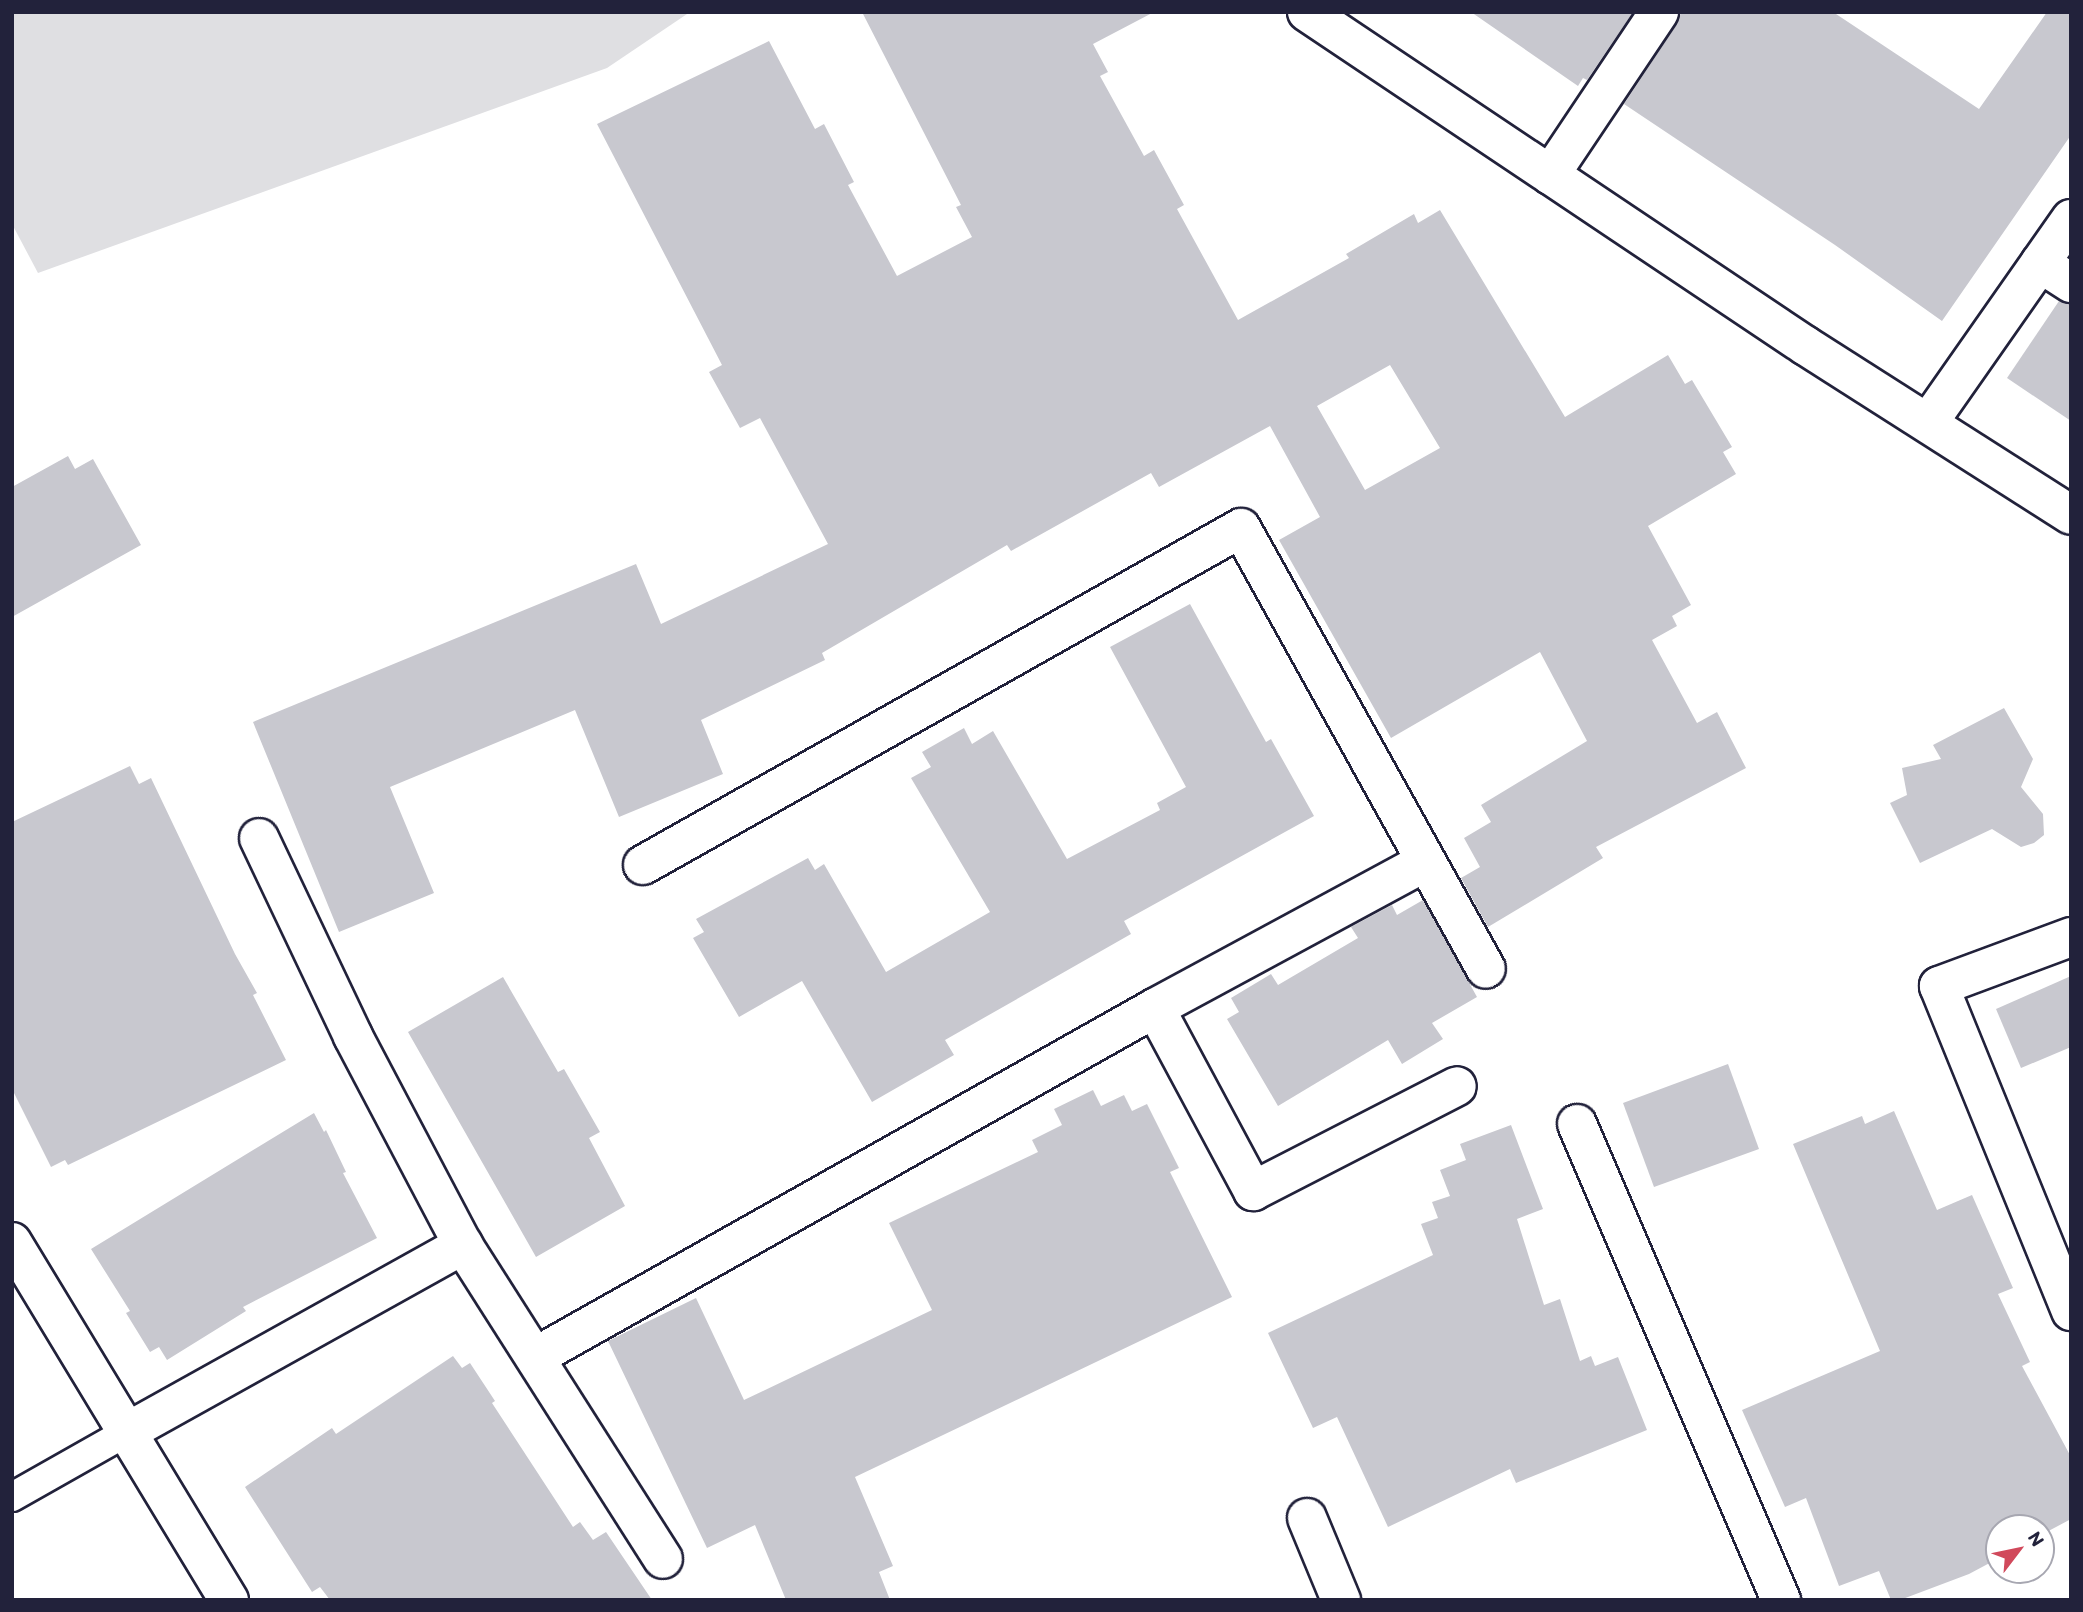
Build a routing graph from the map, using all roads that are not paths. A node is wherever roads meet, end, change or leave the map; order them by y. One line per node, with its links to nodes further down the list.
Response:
1 (1307, 12): 3 (street)
2 (1659, 12): 3 (street)
3 (1550, 175): 6 (street)
4 (2071, 219): 5 (street)
5 (2056, 273): 6 (street)
6 (1928, 423): 7 (street)
7 (2071, 515)
8 (259, 838): 17 (street)
9 (1424, 862): 10 (street); 12 (street); 13 (street)
10 (643, 866)
11 (2071, 937): 18 (street)
12 (1486, 969)
13 (1155, 1008): 14 (street); 19 (street)
14 (1457, 1086)
15 (1577, 1124): 26 (street)
16 (12, 1242): 20 (street)
17 (464, 1245): 19 (street); 20 (street)
18 (2071, 1311)
19 (535, 1357): 23 (street)
20 (127, 1433): 21 (lane); 24 (street)
21 (12, 1497)
22 (1307, 1518): 25 (street)
23 (663, 1559)
24 (229, 1600)
25 (1341, 1600)
26 (1781, 1600)

